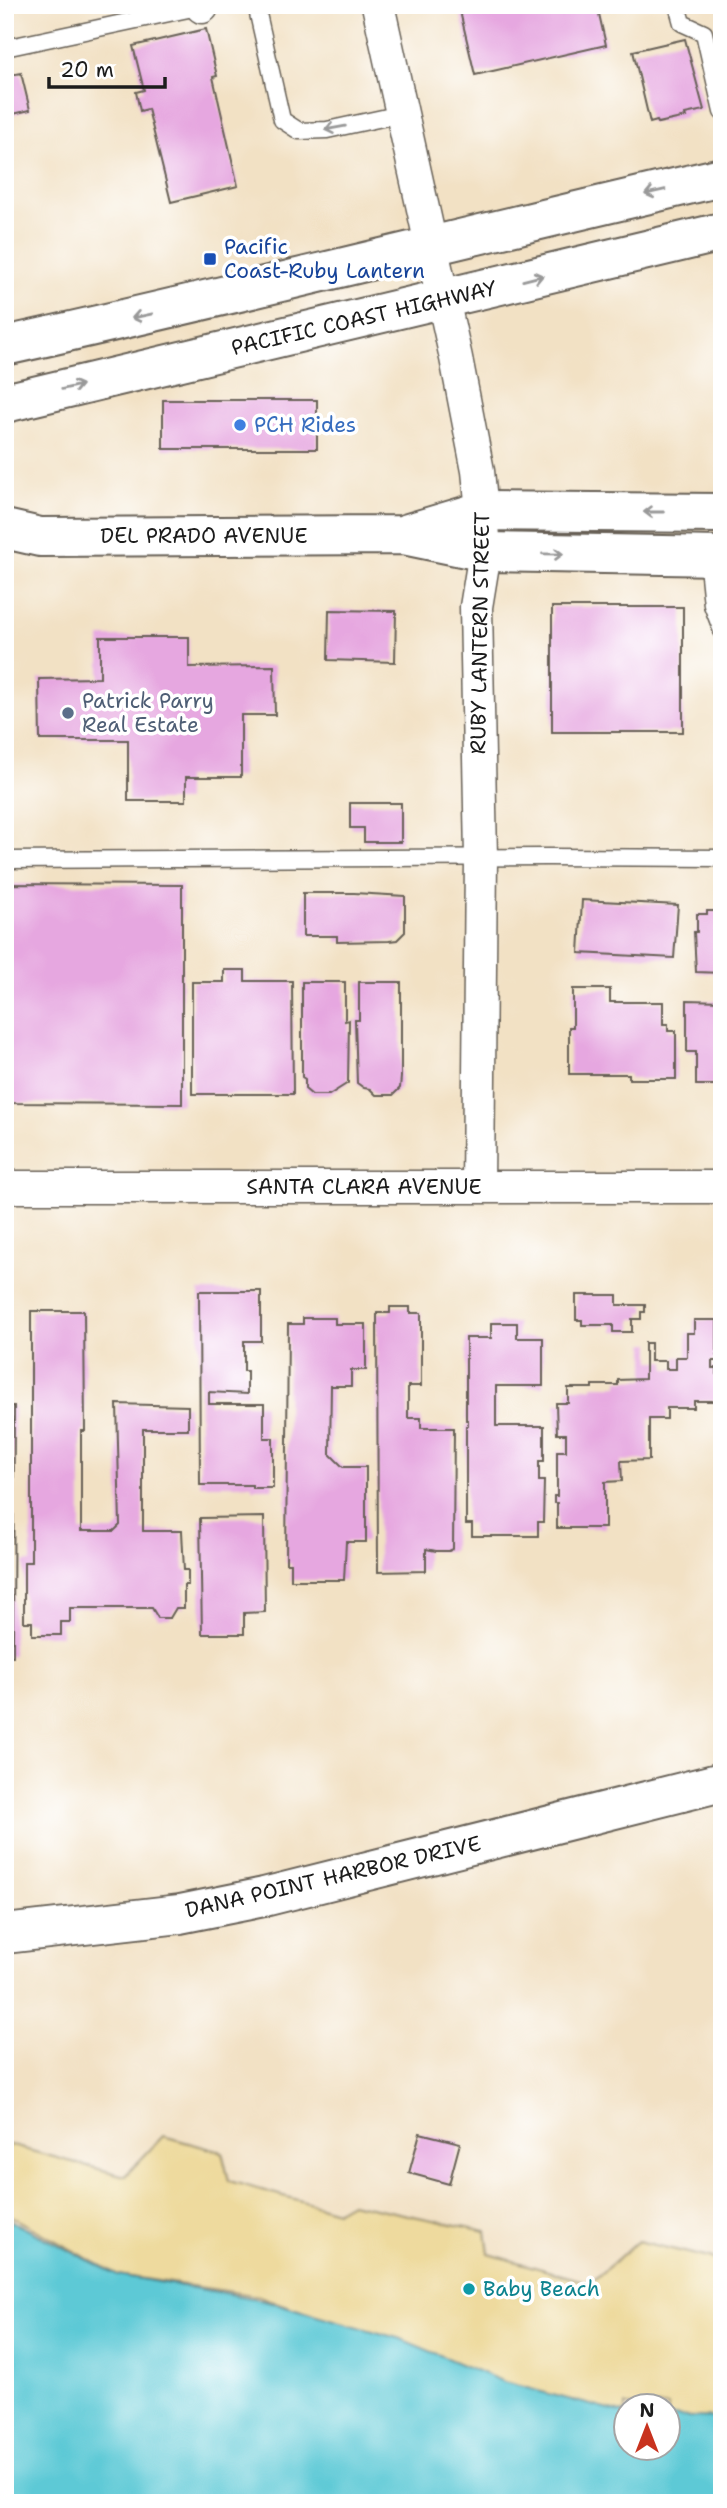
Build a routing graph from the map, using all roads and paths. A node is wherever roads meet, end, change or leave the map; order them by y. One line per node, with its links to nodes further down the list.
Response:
1 (256, 5): 7 (lane, one-way to 1)
2 (378, 5): 7 (street, RUBY LANTERN STREET)
3 (677, 5): 6 (lane)
4 (204, 6): 5 (lane)
5 (5, 48)
6 (722, 112)
7 (401, 114): 10 (street, RUBY LANTERN STREET)
8 (722, 177): 10 (main road, one-way to 10)
9 (722, 232): 11 (main road, PACIFIC COAST HIGHWAY, one-way to 9)
10 (430, 245): 11 (street, RUBY LANTERN STREET); 12 (main road, one-way to 12)
11 (443, 300): 13 (main road, PACIFIC COAST HIGHWAY, one-way to 11); 14 (street, RUBY LANTERN STREET)
12 (5, 346)
13 (5, 403)
14 (482, 511): 15 (main road, DEL PRADO AVENUE, one-way to 14); 17 (main road, DEL PRADO AVENUE); 18 (street, RUBY LANTERN STREET)
15 (722, 513)
16 (5, 529): 17 (main road, DEL PRADO AVENUE)
17 (403, 535): 18 (main road, DEL PRADO AVENUE)
18 (485, 552): 19 (main road, DEL PRADO AVENUE, one-way to 19); 21 (street, RUBY LANTERN STREET)
19 (714, 556): 20 (lane)
20 (722, 631)
21 (481, 857): 22 (lane); 23 (lane); 25 (street, RUBY LANTERN STREET)
22 (722, 858)
23 (5, 860)
24 (5, 1187): 25 (street, SANTA CLARA AVENUE)
25 (478, 1187): 26 (street, SANTA CLARA AVENUE)
26 (722, 1187)
27 (722, 1782): 28 (main road, DANA POINT HARBOR DRIVE)
28 (657, 1798): 29 (main road, DANA POINT HARBOR DRIVE); 30 (main road, DANA POINT HARBOR DRIVE)
29 (722, 1804)
30 (5, 1934)

